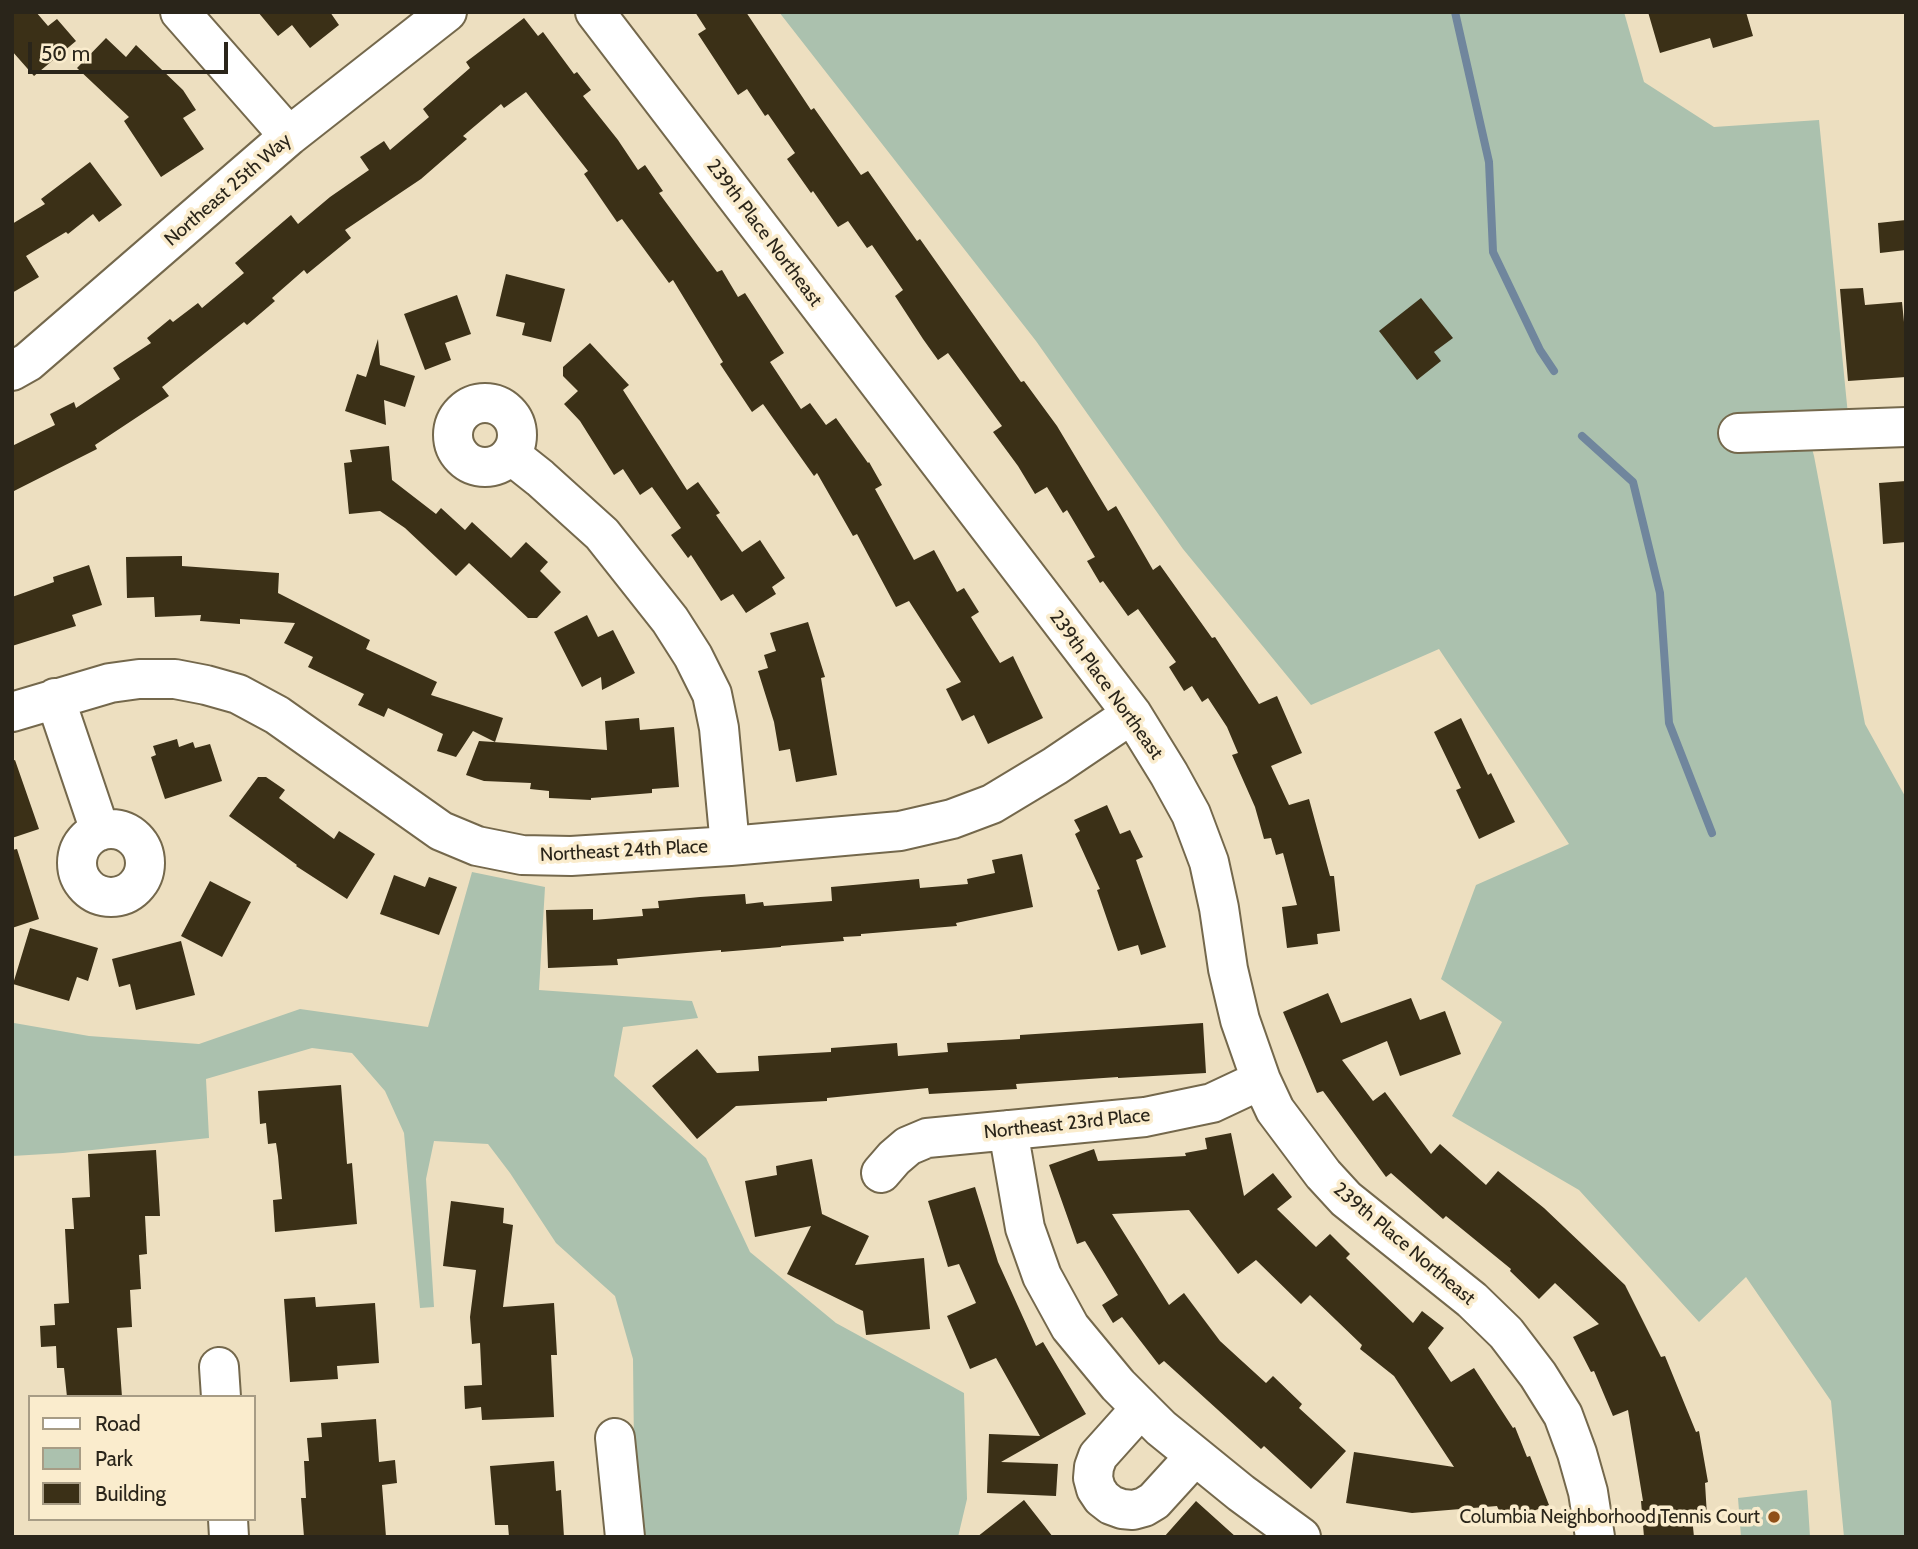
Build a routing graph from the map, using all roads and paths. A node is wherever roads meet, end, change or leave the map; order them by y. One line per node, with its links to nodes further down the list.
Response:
1 (180, 12): 4 (street)
2 (447, 12): 4 (street, Northeast 25th Way)
3 (595, 12): 11 (street, 239th Place Northeast)
4 (289, 136): 5 (street, Northeast 25th Way)
5 (12, 371)
6 (1906, 427): 7 (street)
7 (1738, 433)
8 (511, 455): 13 (street)
9 (55, 698): 10 (street, Northeast 24th Place); 12 (street); 13 (street, Northeast 24th Place)
10 (12, 712)
11 (1132, 713): 13 (street, Northeast 24th Place); 14 (street, 239th Place Northeast)
12 (100, 831)
13 (730, 846)
14 (1261, 1080): 15 (street, Northeast 23rd Place); 22 (street, 239th Place Northeast)
15 (1008, 1130): 16 (street, Northeast 23rd Place); 17 (street)
16 (881, 1173)
17 (1141, 1408): 19 (street); 19 (street)
18 (615, 1438): 20 (street)
19 (1195, 1456): 21 (street)
20 (625, 1537)
21 (1301, 1537)
22 (1595, 1537)

